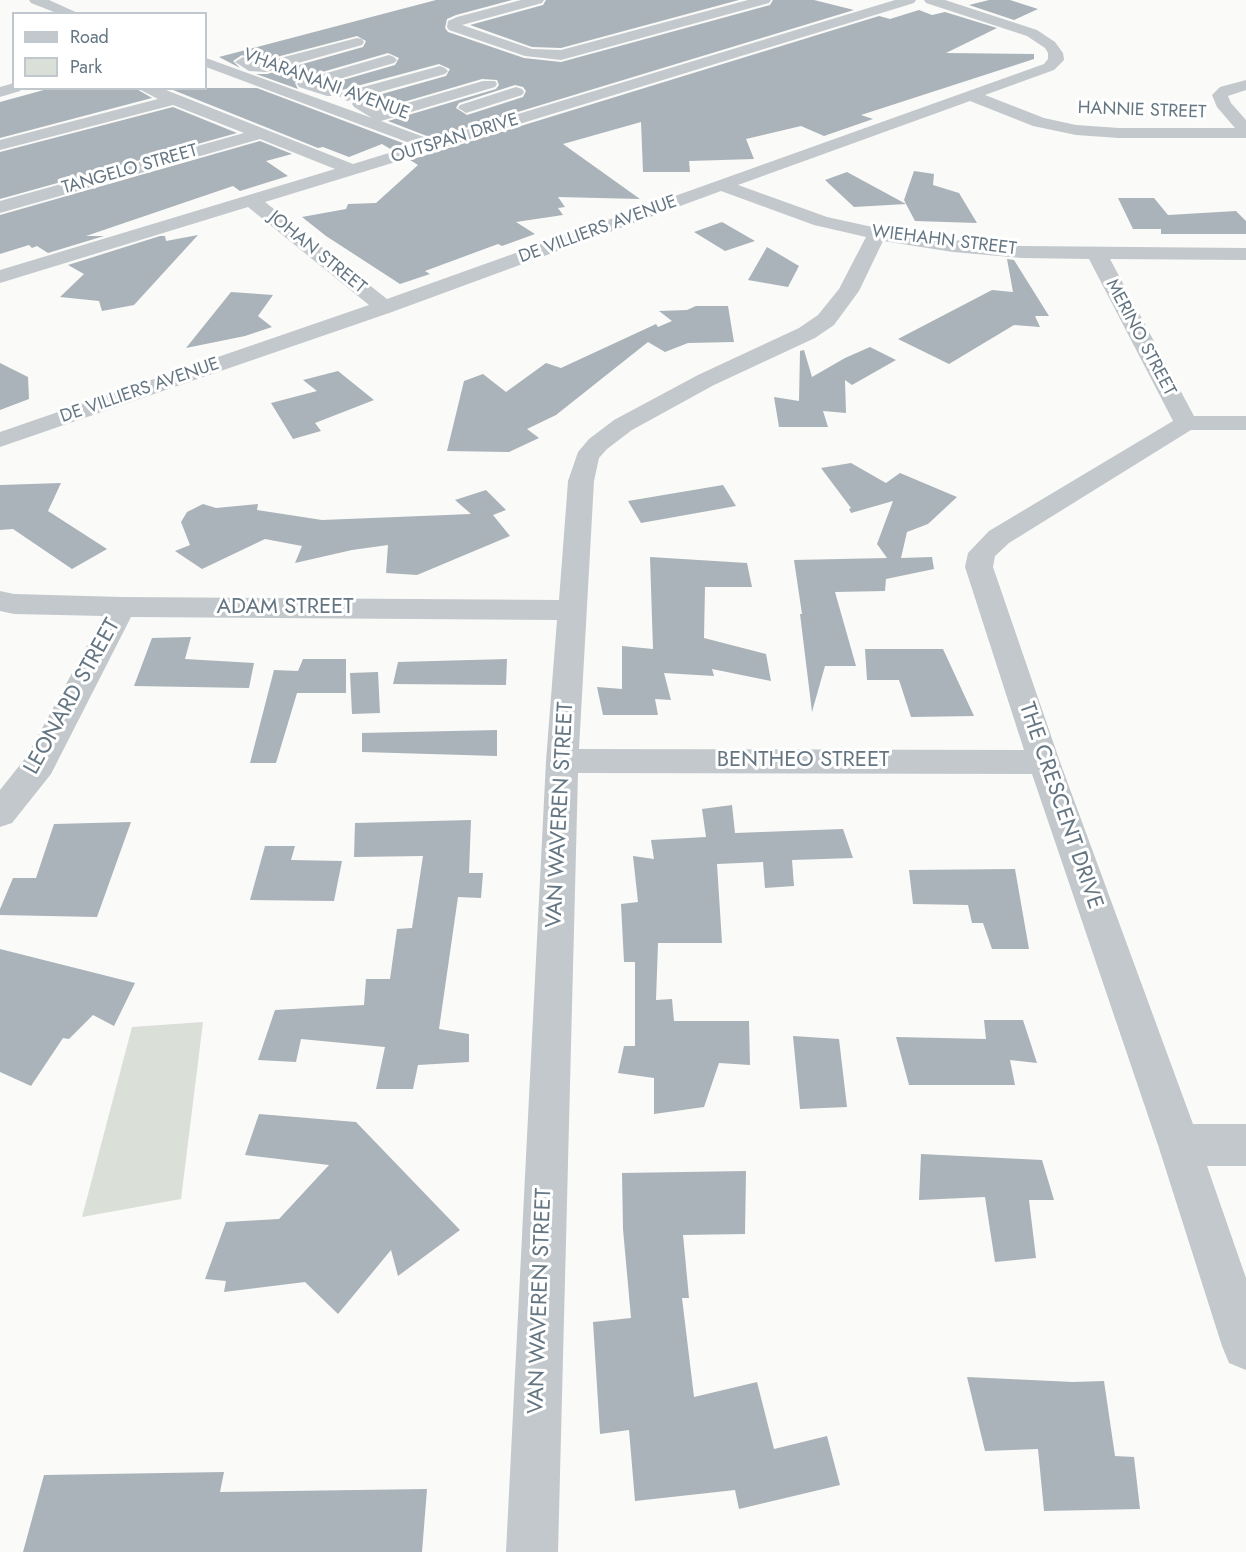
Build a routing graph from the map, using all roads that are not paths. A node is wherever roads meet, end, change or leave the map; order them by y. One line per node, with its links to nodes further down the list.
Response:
1 (36, 0): 6 (street)
2 (537, 0): 7 (street)
3 (764, 0): 7 (street)
4 (909, 0): 8 (street, OUTSPAN DRIVE)
5 (931, 0): 21 (street, DE VILLIERS AVENUE)
6 (68, 12)
7 (716, 20): 8 (street)
8 (767, 34): 30 (street, OUTSPAN DRIVE)
9 (338, 35): 13 (street)
10 (357, 42): 13 (street)
11 (389, 60): 20 (street)
12 (207, 62): 14 (street, VHARANANI AVENUE)
13 (245, 64): 14 (street)
14 (227, 70): 22 (street, VHARANANI AVENUE)
15 (440, 71): 20 (street)
16 (489, 84): 25 (street)
17 (1246, 85): 27 (street, HANNIE STREET)
18 (150, 90): 23 (street)
19 (516, 92): 24 (street)
20 (340, 95): 22 (street); 25 (street)
21 (970, 95): 27 (street, HANNIE STREET); 32 (street, DE VILLIERS AVENUE)
22 (305, 99): 30 (street, VHARANANI AVENUE)
23 (173, 100): 28 (street); 29 (street)
24 (445, 115)
25 (381, 116): 26 (street)
26 (427, 120)
27 (1246, 131)
28 (259, 134): 31 (street); 34 (street, TANGELO STREET)
29 (0, 145)
30 (433, 146): 31 (street, OUTSPAN DRIVE)
31 (353, 170): 33 (street, OUTSPAN DRIVE)
32 (721, 185): 35 (street, WIEHAHN STREET); 39 (street, DE VILLIERS AVENUE)
33 (251, 200): 38 (street, OUTSPAN DRIVE); 39 (street, JOHAN STREET)
34 (0, 207)
35 (877, 234): 36 (street, WIEHAHN STREET); 45 (street, VAN WAVEREN STREET)
36 (1096, 252): 37 (street, WIEHAHN STREET); 40 (street, MERINO STREET)
37 (1246, 254)
38 (0, 277)
39 (384, 307): 42 (street, DE VILLIERS AVENUE)
40 (1186, 423): 41 (street); 47 (street, THE CRESCENT DRIVE)
41 (1246, 423)
42 (0, 440)
43 (0, 601): 44 (street, ADAM STREET)
44 (122, 607): 45 (street, ADAM STREET); 48 (street, LEONARD STREET)
45 (571, 610): 46 (street, VAN WAVEREN STREET)
46 (562, 761): 47 (street, BENTHEO STREET); 52 (street, VAN WAVEREN STREET)
47 (1044, 762): 49 (street, THE CRESCENT DRIVE)
48 (0, 814)
49 (1179, 1145): 50 (street); 51 (street, THE CRESCENT DRIVE)
50 (1246, 1145)
51 (1246, 1346)
52 (532, 1552)

